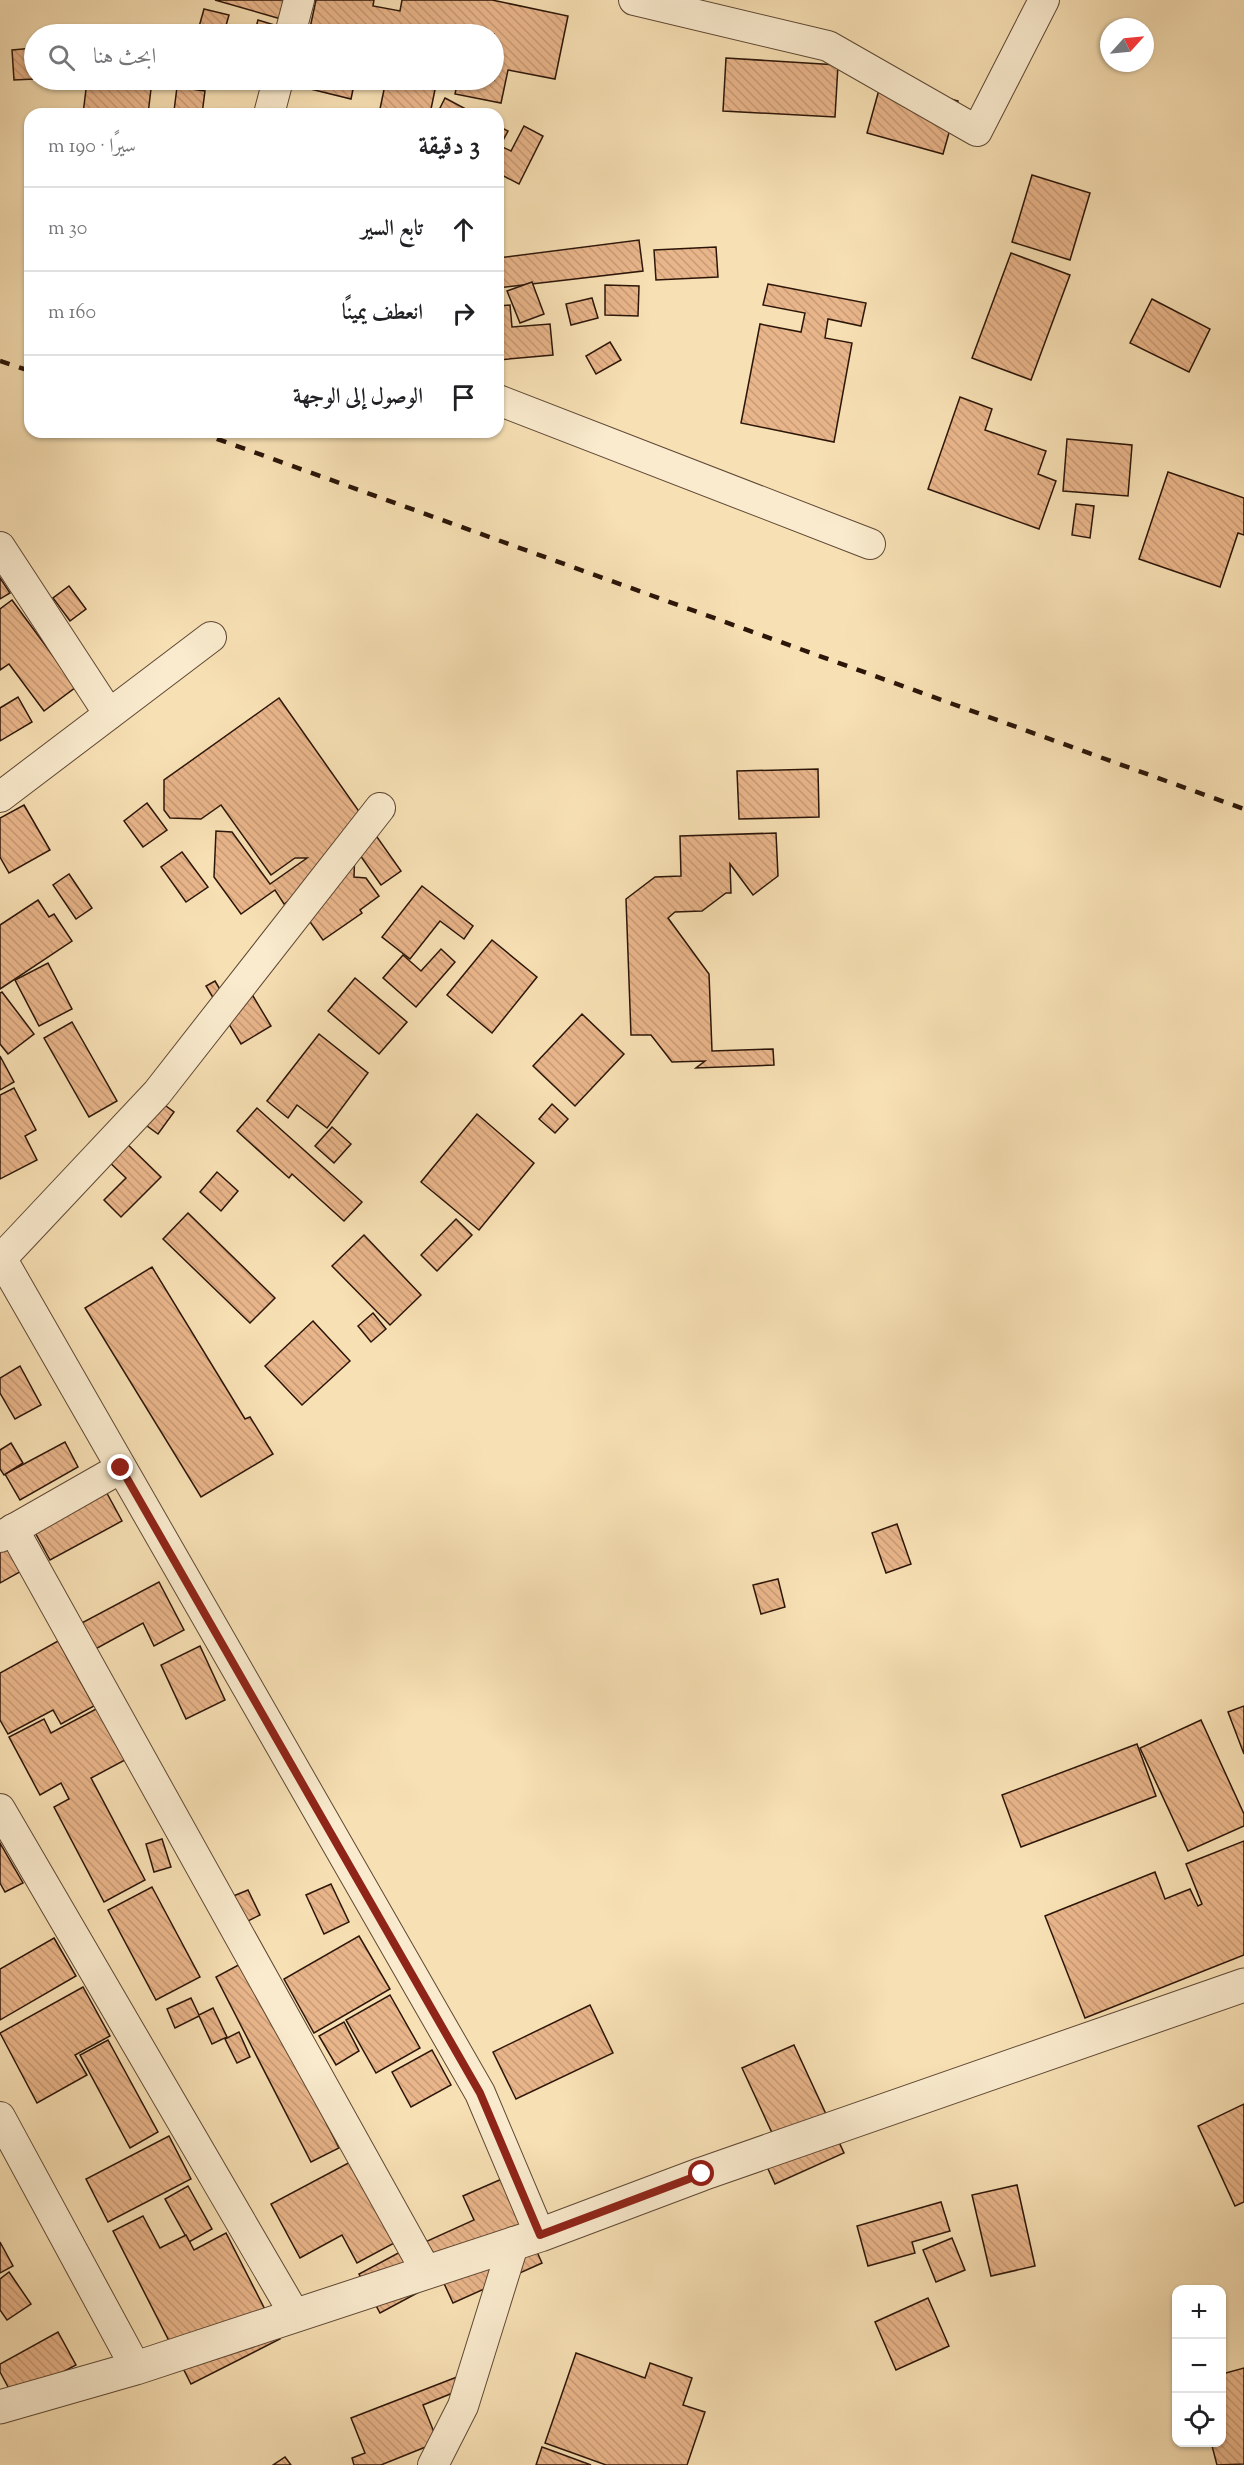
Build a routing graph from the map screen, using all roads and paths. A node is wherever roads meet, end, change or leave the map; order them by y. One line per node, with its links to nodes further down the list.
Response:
1 (299, 0): 4 (street)
2 (634, 0): 3 (street)
3 (1044, 0)
4 (293, 24)
5 (275, 90): 6 (street)
6 (271, 108)
7 (504, 402): 8 (street)
8 (870, 544)
9 (0, 547): 11 (street)
10 (211, 637): 11 (street)
11 (109, 714): 12 (street)
12 (0, 797)
13 (380, 808): 14 (street)
14 (1, 1259): 15 (street)
15 (121, 1468): 16 (street); 20 (street)
16 (7, 1533): 21 (street)
17 (0, 1809): 22 (street)
18 (1244, 1985): 20 (street)
19 (0, 2117): 23 (street)
20 (527, 2238): 21 (street); 25 (street)
21 (426, 2271): 22 (street)
22 (295, 2315): 23 (street)
23 (136, 2368): 24 (street)
24 (0, 2407)
25 (433, 2465)

